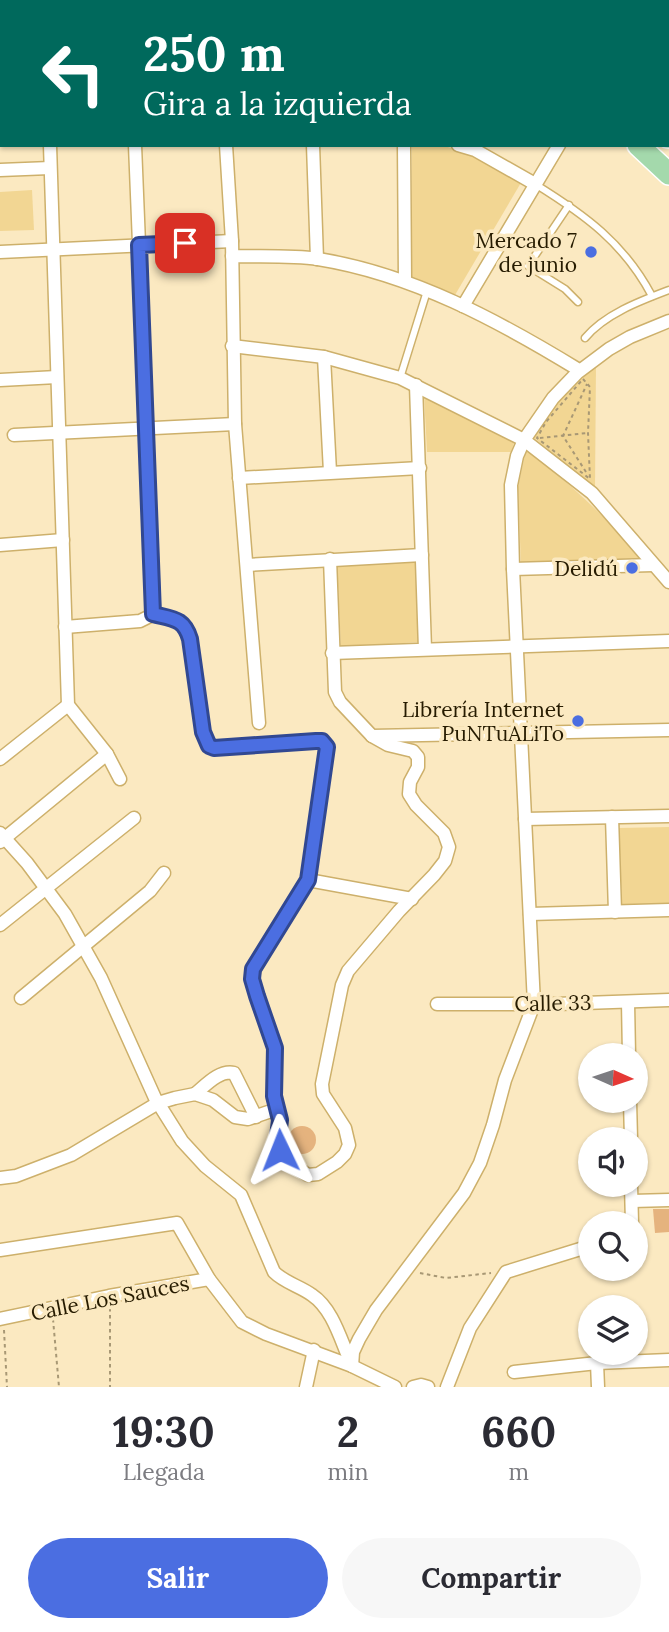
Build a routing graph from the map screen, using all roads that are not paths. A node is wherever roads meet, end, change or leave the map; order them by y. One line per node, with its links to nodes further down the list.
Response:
1 (50, 147): 9 (street)
2 (135, 147): 15 (street)
3 (226, 147): 14 (street)
4 (313, 147): 19 (street)
5 (404, 147): 20 (street)
6 (465, 147): 12 (street)
7 (558, 147): 12 (street)
8 (640, 147): 11 (main road)
9 (50, 168): 10 (street); 16 (street)
10 (0, 170)
11 (669, 174)
12 (535, 184): 13 (lane); 25 (street)
13 (569, 205): 23 (lane); 24 (lane)
14 (232, 241): 15 (street); 18 (street)
15 (139, 245): 16 (street); 36 (street)
16 (53, 251): 17 (street); 31 (street)
17 (0, 252)
18 (232, 256): 19 (street); 28 (street)
19 (317, 259): 20 (street)
20 (405, 281): 22 (street)
21 (669, 290): 23 (lane)
22 (427, 291): 25 (street); 32 (lane)
23 (652, 296): 27 (lane)
24 (578, 302)
25 (463, 306): 30 (street)
26 (669, 321): 30 (street)
27 (585, 338)
28 (232, 346): 29 (street); 35 (street)
29 (324, 357): 32 (street); 41 (street)
30 (579, 370): 39 (street)
31 (57, 377): 33 (street); 37 (street)
32 (400, 378): 34 (street)
33 (0, 380)
34 (415, 386): 39 (street); 40 (street)
35 (235, 424): 36 (street); 42 (street)
36 (146, 429): 37 (street); 51 (street)
37 (59, 433): 38 (street); 43 (street)
38 (14, 435)
39 (530, 439): 48 (street); 49 (street)
40 (420, 468): 41 (street); 45 (street)
41 (330, 472): 42 (street)
42 (239, 478): 47 (street)
43 (63, 540): 44 (street); 52 (street)
44 (0, 545)
45 (422, 555): 46 (street); 55 (street)
46 (330, 559): 47 (street); 56 (street)
47 (247, 565): 58 (street)
48 (653, 565): 49 (street); 50 (street)
49 (513, 569): 54 (street)
50 (669, 582)
51 (153, 614): 52 (street); 71 (street)
52 (65, 627): 57 (street)
53 (669, 641): 54 (street)
54 (517, 646): 55 (street); 60 (street)
55 (425, 649): 56 (street)
56 (332, 653): 61 (street)
57 (68, 705): 62 (street); 63 (street)
58 (259, 723)
59 (669, 730): 60 (street)
60 (521, 733): 61 (street); 68 (street)
61 (372, 736): 73 (street)
62 (107, 754): 64 (street); 69 (street)
63 (0, 759)
64 (120, 779)
65 (669, 816): 66 (street)
66 (612, 817): 68 (street); 75 (street)
67 (134, 818): 72 (street)
68 (525, 819): 76 (street)
69 (2, 838): 72 (street)
70 (164, 873): 78 (street)
71 (308, 880): 73 (street); 87 (street)
72 (46, 888): 77 (street); 78 (street)
73 (412, 899): 87 (street)
74 (669, 910): 75 (street)
75 (615, 912): 76 (street)
76 (530, 914): 83 (street)
77 (0, 925)
78 (83, 947): 79 (street); 86 (street)
79 (22, 998)
80 (669, 1000): 81 (street, Calle 33)
81 (628, 1002): 83 (street, Calle 33); 84 (street)
82 (437, 1004): 83 (street, Calle 33)
83 (534, 1004): 103 (street)
84 (629, 1043)
85 (195, 1094): 86 (street); 88 (street); 88 (street)
86 (158, 1103): 89 (street); 103 (street)
87 (277, 1109): 88 (street)
88 (256, 1116)
89 (0, 1178)
90 (632, 1197): 92 (street)
91 (669, 1200): 92 (street)
92 (632, 1201): 93 (street)
93 (632, 1211)
94 (0, 1250): 96 (street)
95 (578, 1250): 109 (street)
96 (209, 1279): 97 (street, Calle Los Sauces); 98 (street, Calle Los Sauces)
97 (2, 1319)
98 (314, 1350): 103 (street, Calle Los Sauces); 105 (street)
99 (669, 1360): 100 (street)
100 (648, 1361)
101 (579, 1365): 104 (street)
102 (597, 1365): 110 (street)
103 (352, 1366): 106 (street, Calle Los Sauces)
104 (514, 1372)
105 (306, 1387)
106 (395, 1387)
107 (413, 1387): 108 (street)
108 (428, 1387)
109 (447, 1387)
110 (598, 1387)

